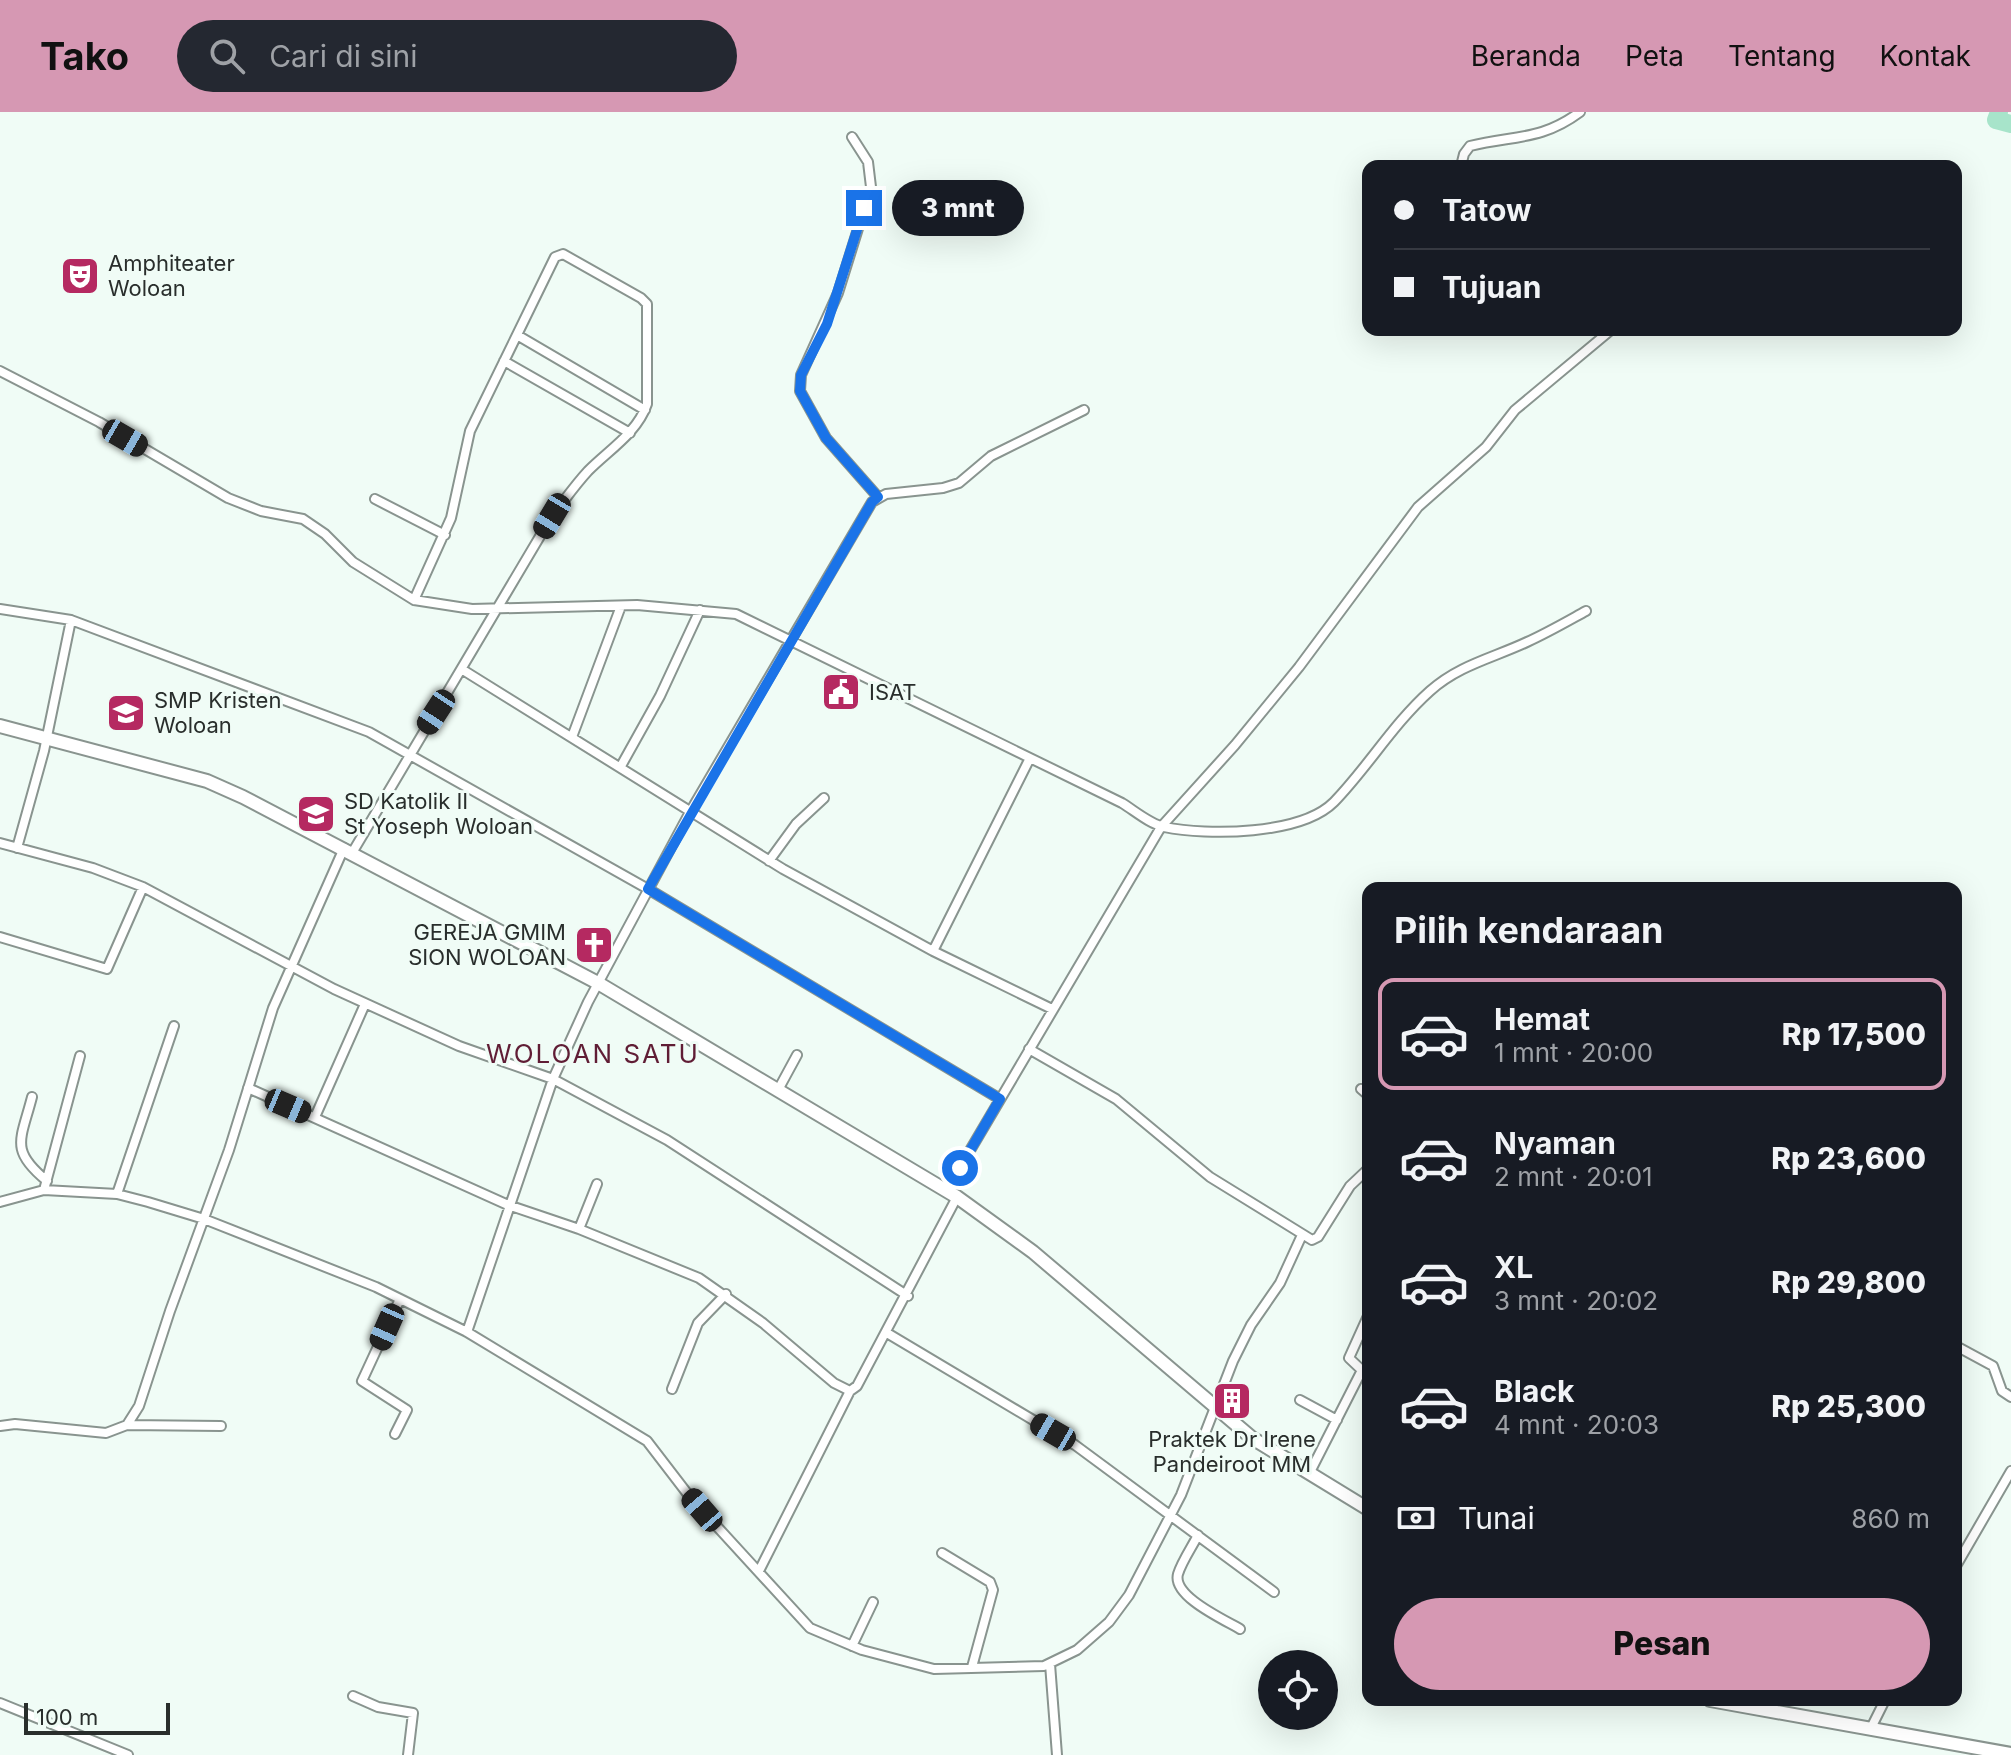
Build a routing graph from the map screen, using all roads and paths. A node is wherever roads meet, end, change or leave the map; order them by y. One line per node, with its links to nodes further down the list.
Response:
1 (1580, 112): 3 (street)
2 (852, 137): 11 (street)
3 (1464, 160)
4 (517, 335): 6 (street); 8 (street); 8 (street)
5 (1604, 336): 31 (street)
6 (504, 361): 10 (street); 13 (street)
7 (0, 371): 14 (street)
8 (645, 410): 10 (street)
9 (1084, 410): 11 (street)
10 (630, 433): 17 (street)
11 (878, 497): 21 (street)
12 (375, 499): 13 (street)
13 (445, 535): 14 (street)
14 (414, 600): 17 (street)
15 (621, 606): 17 (street); 18 (street); 24 (street)
16 (0, 609): 20 (street)
17 (495, 609): 22 (street)
18 (700, 610): 21 (street); 28 (street)
19 (1586, 611): 31 (street)
20 (71, 620): 25 (street); 26 (street)
21 (792, 638): 27 (street); 30 (street)
22 (463, 670): 24 (street); 26 (street)
23 (0, 726): 25 (main road)
24 (572, 737): 28 (street)
25 (46, 738): 33 (street); 34 (main road)
26 (410, 753): 34 (street); 37 (street)
27 (1030, 758): 31 (street); 39 (street)
28 (621, 766): 30 (street)
29 (824, 798): 35 (street)
30 (690, 812): 35 (street); 37 (street)
31 (1161, 827): 43 (street)
32 (0, 843): 33 (street)
33 (17, 848): 36 (street)
34 (348, 851): 40 (street); 41 (main road)
35 (769, 861): 39 (street)
36 (143, 887): 38 (street); 40 (street)
37 (648, 889): 41 (street); 52 (street)
38 (0, 937)
39 (933, 951): 43 (street)
40 (290, 966): 42 (street); 49 (street)
41 (598, 983): 48 (street); 50 (main road)
42 (365, 1004): 48 (street); 53 (street)
43 (1052, 1009): 45 (street)
44 (174, 1026): 57 (street)
45 (1029, 1049): 52 (street); 63 (street)
46 (797, 1055): 50 (street)
47 (80, 1056): 56 (street)
48 (553, 1079): 60 (street); 65 (street)
49 (248, 1088): 53 (street); 61 (street)
50 (778, 1090): 58 (main road)
51 (32, 1097): 56 (street)
52 (1000, 1099): 58 (street)
53 (315, 1117): 60 (street)
54 (1362, 1175): 63 (street)
55 (597, 1184): 62 (street)
56 (46, 1185): 57 (street); 59 (street)
57 (117, 1194): 61 (street)
58 (952, 1194): 65 (street); 77 (main road)
59 (0, 1202)
60 (508, 1205): 62 (street); 67 (street)
61 (204, 1219): 66 (street); 79 (street)
62 (579, 1229): 64 (street)
63 (1302, 1235): 77 (street)
64 (726, 1294): 73 (street); 74 (street)
65 (908, 1296): 68 (street)
66 (400, 1299): 67 (street); 82 (street)
67 (467, 1332): 90 (street)
68 (887, 1333): 74 (street); 86 (street)
69 (1362, 1333): 71 (street)
70 (1962, 1349): 75 (street)
71 (1362, 1372)
72 (1362, 1377): 78 (street)
73 (672, 1389)
74 (850, 1391): 90 (street)
75 (2011, 1397)
76 (1300, 1400): 78 (street)
77 (1213, 1406): 84 (main road); 86 (street)
78 (1337, 1420): 84 (street)
79 (127, 1425): 80 (street); 81 (street)
80 (0, 1426)
81 (221, 1426)
82 (395, 1434)
83 (2011, 1471): 89 (street)
84 (1309, 1475): 85 (main road)
85 (1362, 1506)
86 (1171, 1514): 87 (street); 95 (street)
87 (1198, 1535): 91 (street); 93 (street)
88 (942, 1553): 96 (street)
89 (1962, 1556)
90 (760, 1569): 94 (street)
91 (1274, 1592)
92 (873, 1602): 94 (street)
93 (1240, 1629)
94 (852, 1646): 96 (street)
95 (1050, 1664): 96 (street); 105 (street)
96 (972, 1667)
97 (353, 1696): 104 (street)
98 (0, 1703): 103 (street)
99 (1742, 1706): 101 (main road)
100 (1882, 1706): 101 (street)
101 (1870, 1730): 102 (main road)
102 (2011, 1754)
103 (128, 1755)
104 (408, 1755)
105 (1057, 1755)

